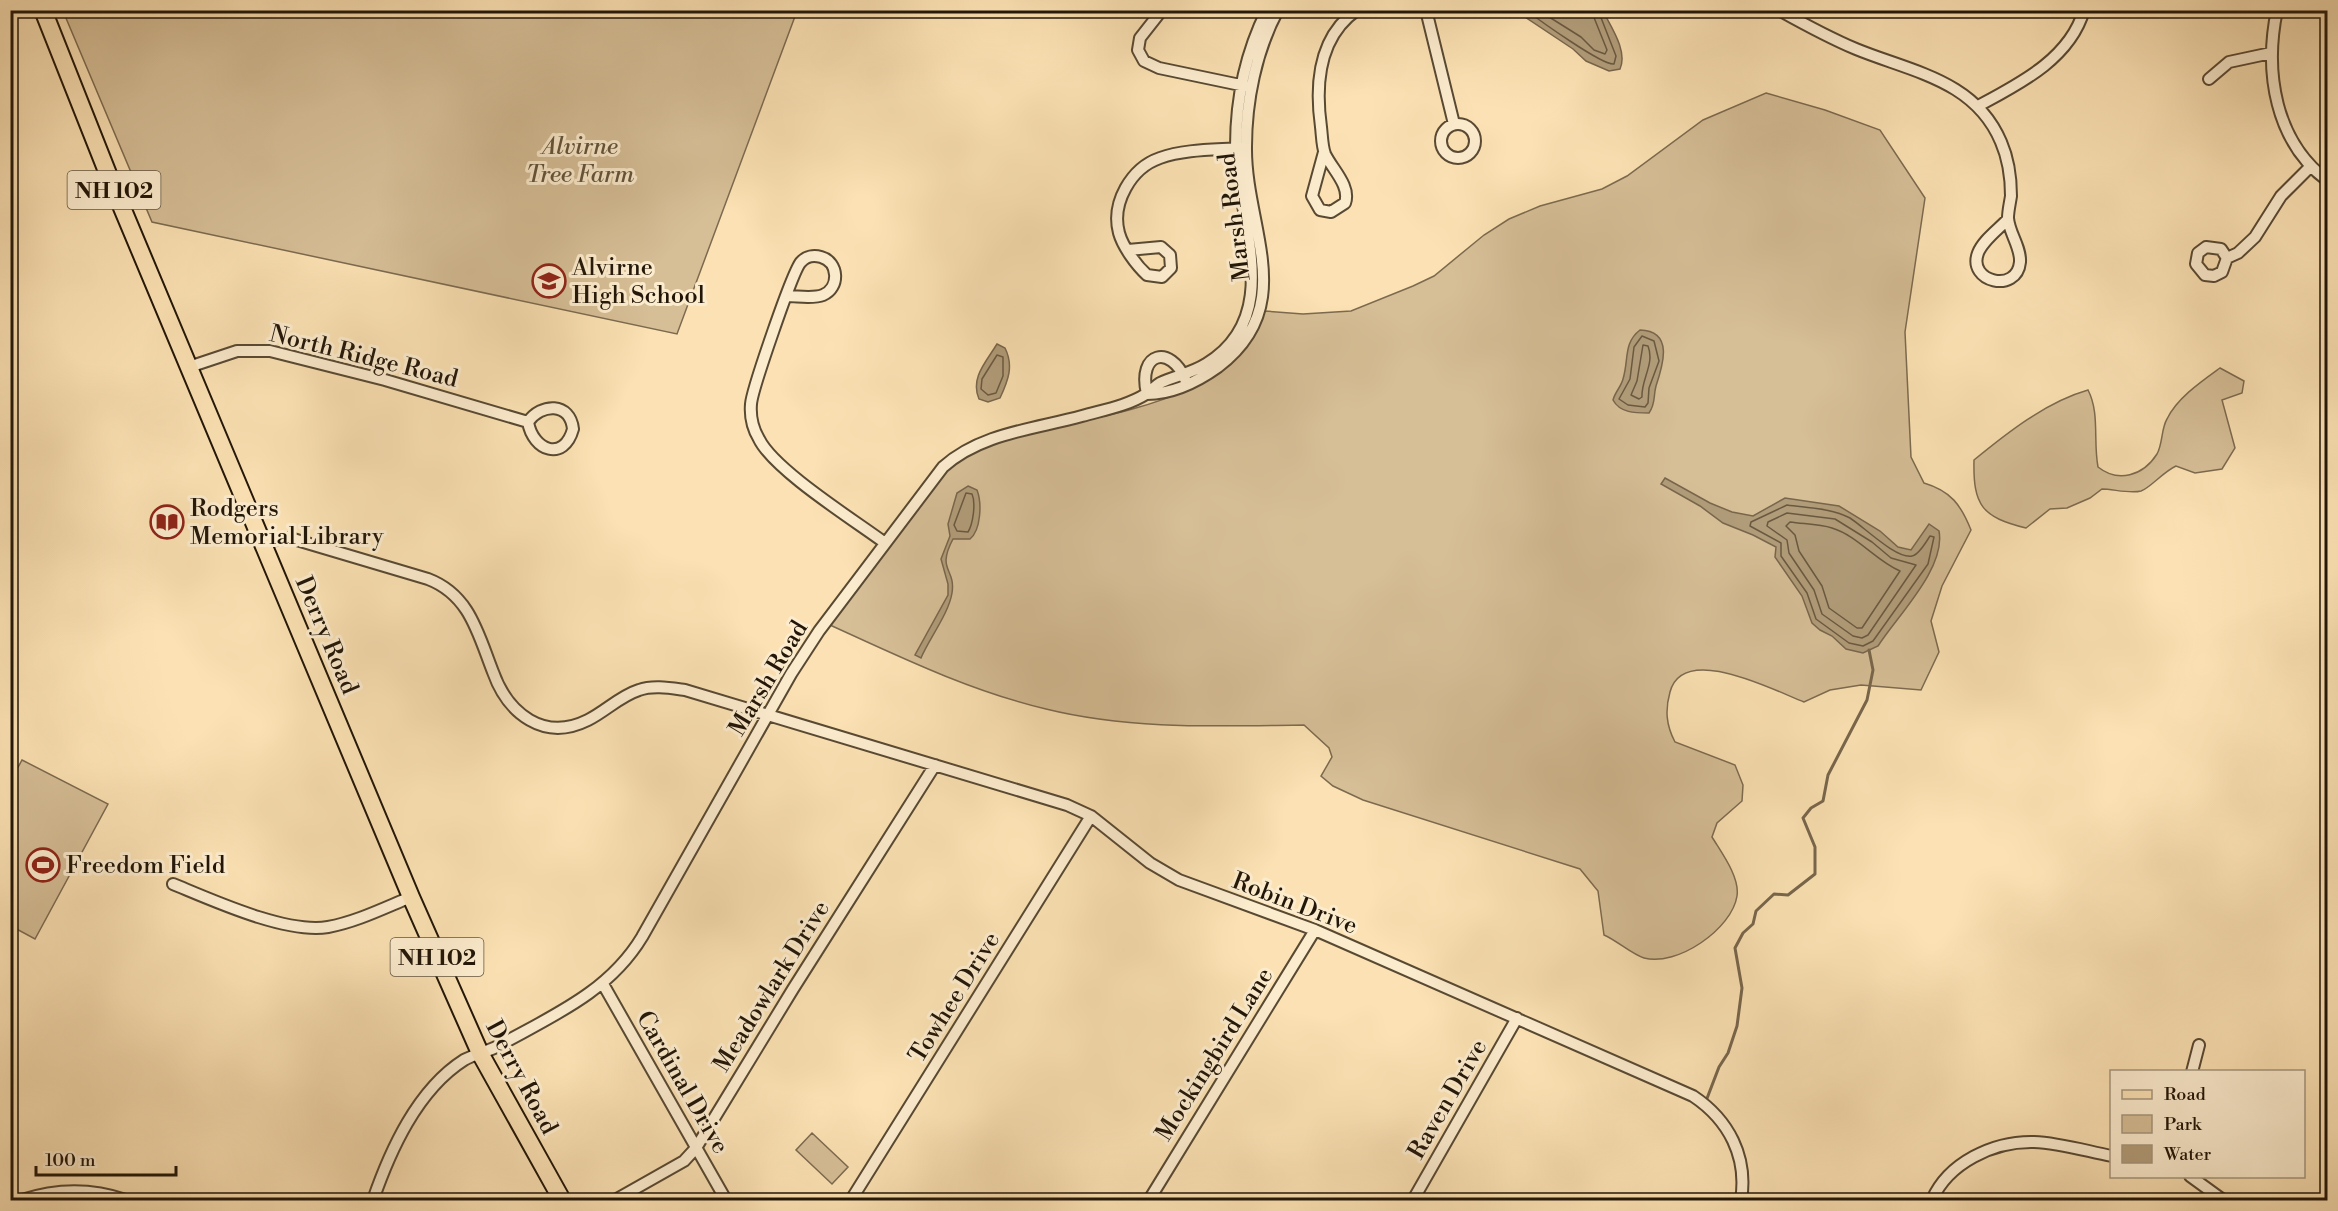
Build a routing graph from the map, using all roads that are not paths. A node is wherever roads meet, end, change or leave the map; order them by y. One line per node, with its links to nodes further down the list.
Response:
1 (43, 10): 24 (main road, Derry Road / NH 102)
2 (1162, 10): 12 (street)
3 (1267, 10): 12 (street, Marsh Road)
4 (1278, 10): 13 (street, Marsh Road)
5 (1357, 10): 17 (street)
6 (1426, 10): 15 (street)
7 (1779, 10): 14 (street)
8 (2084, 10): 14 (street)
9 (2277, 10): 10 (street)
10 (2271, 53): 11 (street); 18 (street)
11 (2210, 79)
12 (1240, 85): 13 (street); 16 (street, Marsh Road)
13 (1251, 87): 16 (street, Marsh Road)
14 (1978, 105): 20 (street)
15 (1454, 124)
16 (1241, 148): 21 (street); 25 (street, Marsh Road)
17 (1324, 152): 17 (street)
18 (2310, 167): 19 (street); 22 (street)
19 (2328, 181)
20 (2008, 219): 20 (street)
21 (1128, 250)
22 (2227, 258)
23 (787, 296): 23 (street); 29 (street)
24 (189, 367): 27 (street, North Ridge Road); 28 (main road, Derry Road / NH 102)
25 (1185, 379): 26 (street, Marsh Road); 26 (street)
26 (1147, 394): 29 (street, Marsh Road)
27 (528, 422): 27 (street)
28 (262, 542): 30 (street, Robin Drive); 34 (main road, Derry Road / NH 102)
29 (885, 543): 30 (street, Marsh Road)
30 (769, 714): 31 (street, Robin Drive); 36 (street, Marsh Road)
31 (935, 765): 32 (street, Robin Drive); 41 (street, Meadowlark Drive)
32 (1091, 816): 35 (street, Robin Drive); 44 (street, Towhee Drive)
33 (173, 884): 34 (street)
34 (411, 897): 39 (main road, Derry Road / NH 102)
35 (1315, 930): 37 (street, Robin Drive); 51 (street, Mockingbird Lane)
36 (603, 984): 39 (street, Marsh Road); 41 (street, Cardinal Drive)
37 (1516, 1018): 52 (street, Raven Drive); 53 (street, Robin Drive)
38 (2199, 1045): 40 (street)
39 (480, 1053): 47 (street, Marsh Road); 48 (main road, Derry Road / NH 102)
40 (2192, 1070)
41 (696, 1148): 49 (street, Meadowlark Drive); 50 (street, Cardinal Drive)
42 (2110, 1156): 54 (street)
43 (2193, 1178): 55 (street)
44 (856, 1199)
45 (22, 1200): 46 (street)
46 (126, 1200)
47 (373, 1200)
48 (562, 1200)
49 (615, 1200)
50 (726, 1200)
51 (1149, 1200)
52 (1413, 1200)
53 (1741, 1200)
54 (1932, 1200)
55 (2223, 1200)

